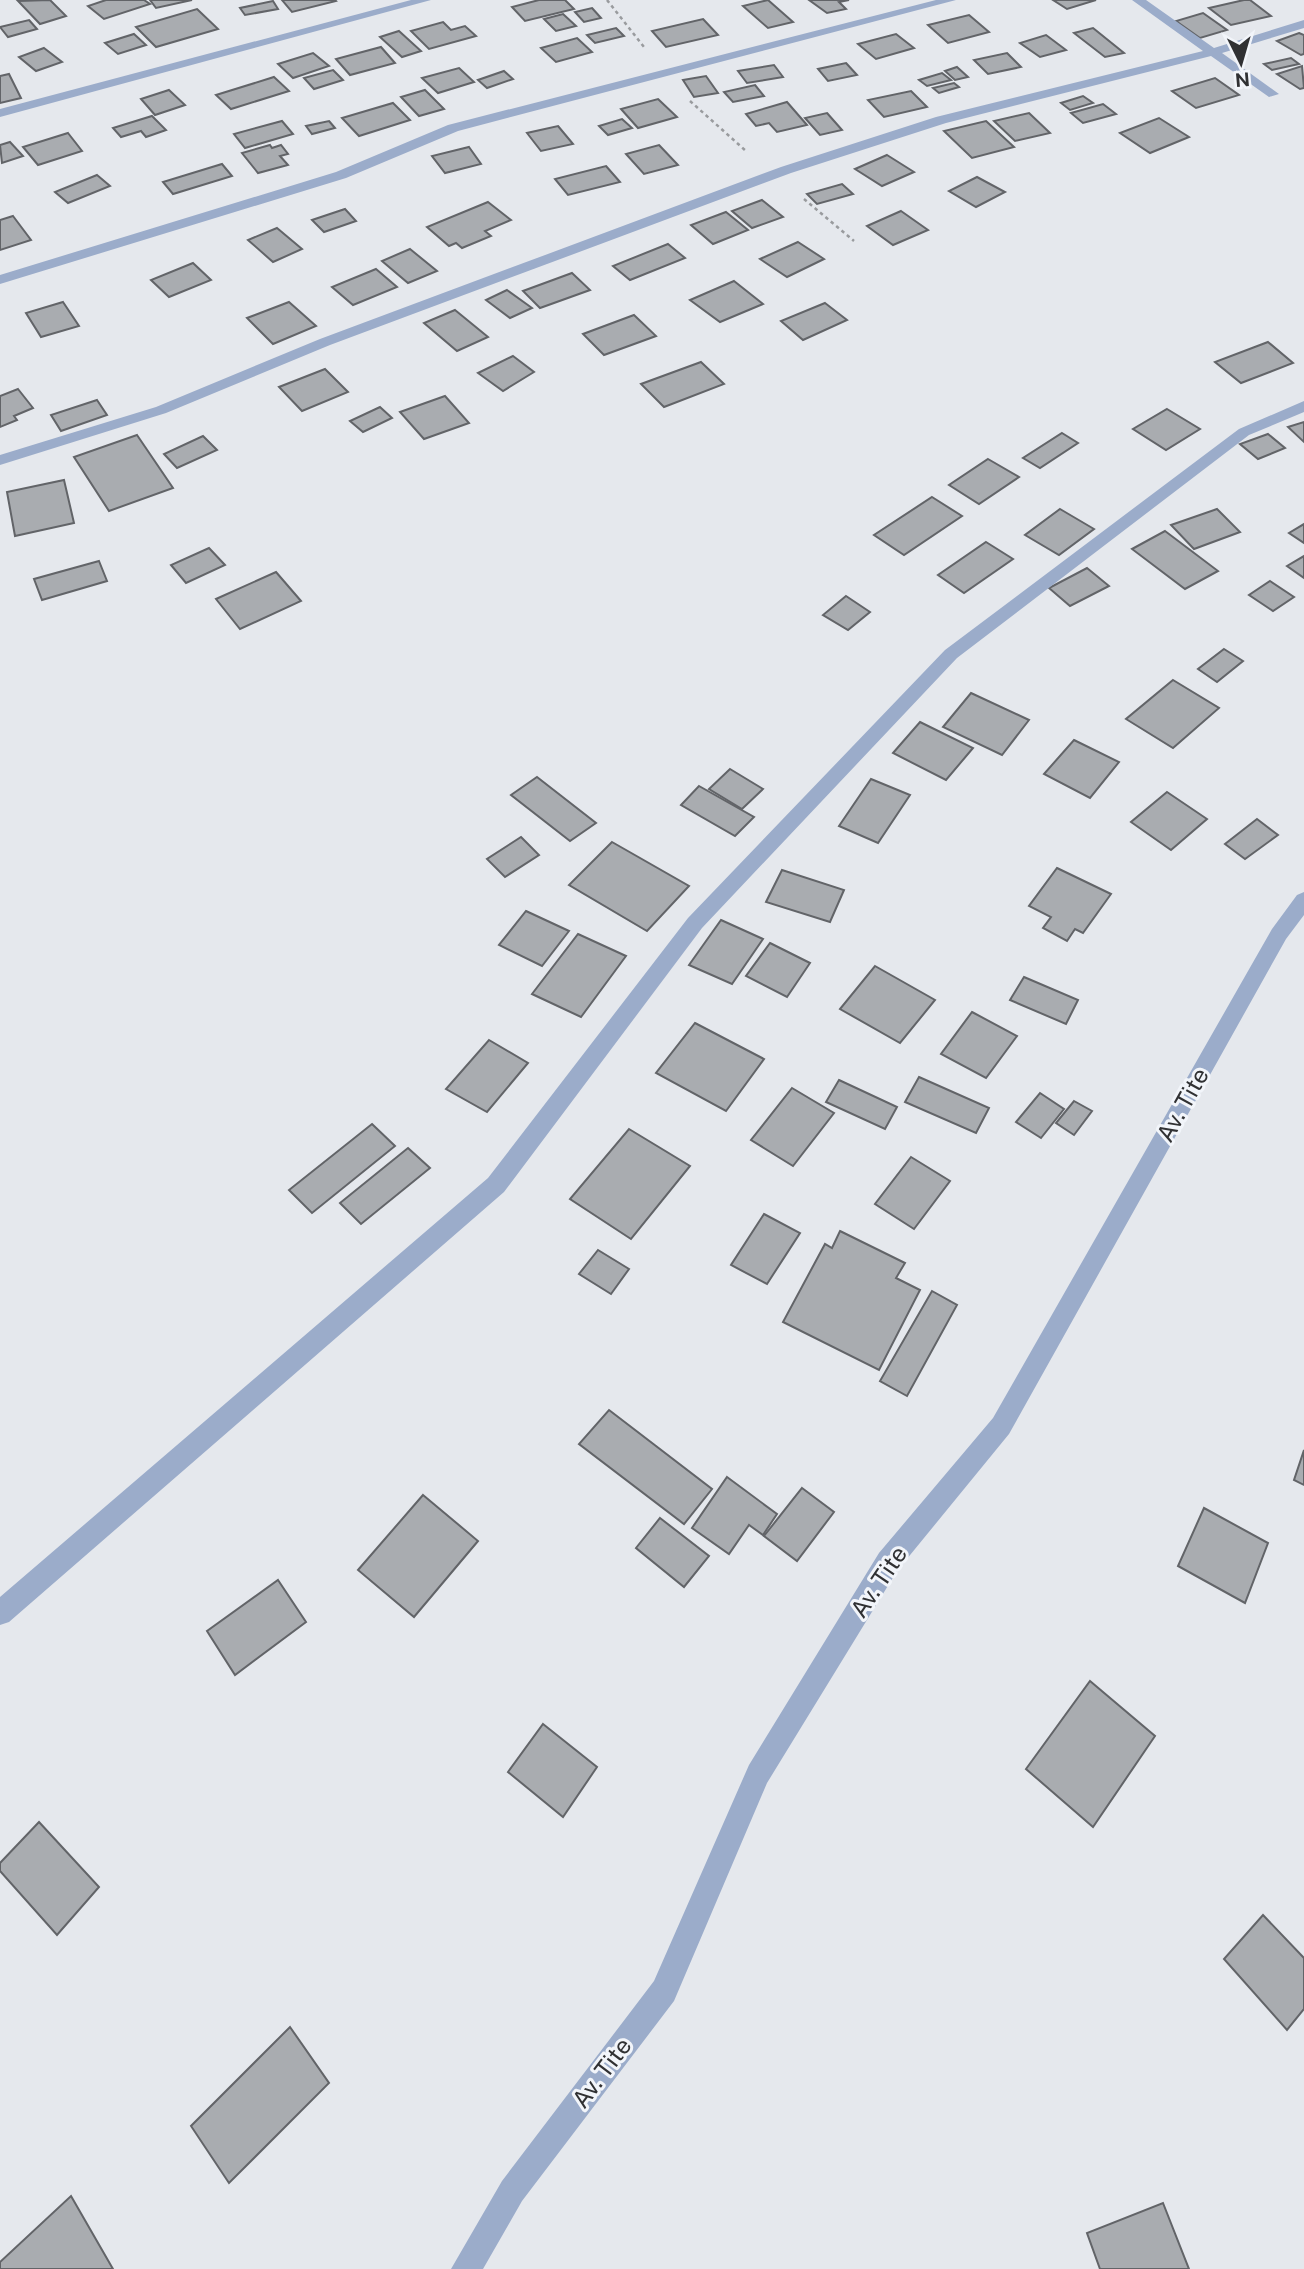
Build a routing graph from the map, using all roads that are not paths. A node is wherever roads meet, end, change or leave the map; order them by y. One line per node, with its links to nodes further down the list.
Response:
1 (425, 0): 7 (street)
2 (950, 0): 8 (street)
3 (1138, 0): 5 (street)
4 (1304, 24): 5 (street)
5 (1213, 52): 6 (street); 10 (street)
6 (1273, 94)
7 (0, 113)
8 (0, 280)
9 (1304, 406): 12 (street)
10 (0, 460)
11 (1304, 900): 13 (street, Av. Tite)
12 (0, 1613)
13 (466, 2269)

